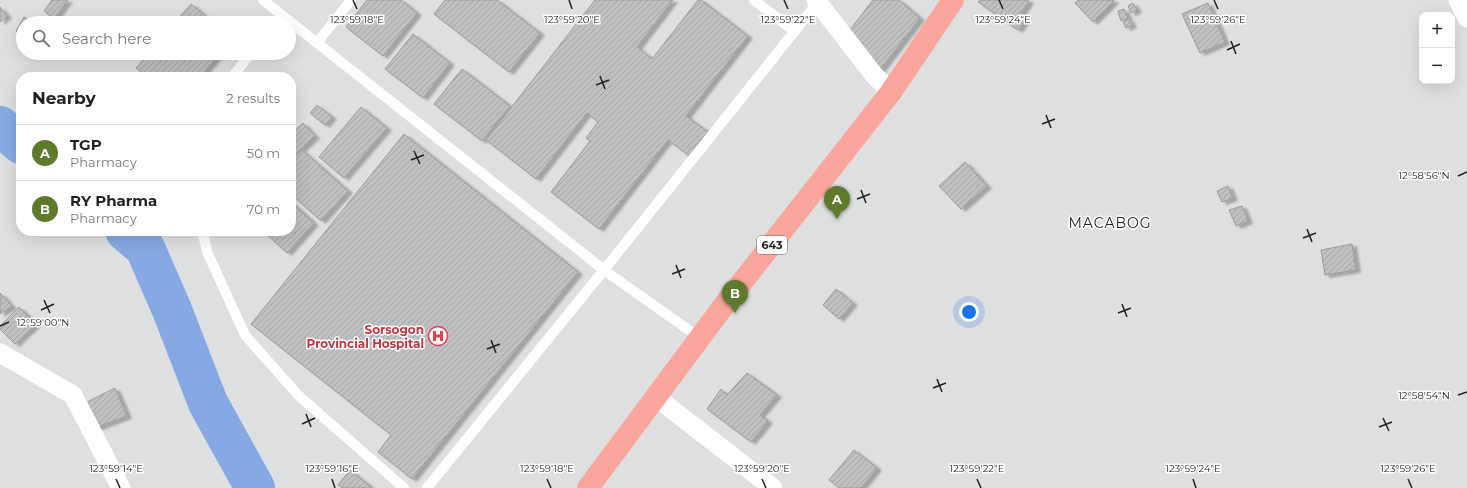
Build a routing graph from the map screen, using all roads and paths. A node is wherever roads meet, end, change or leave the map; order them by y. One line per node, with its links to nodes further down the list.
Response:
1 (263, 0): 7 (lane)
2 (351, 0): 11 (lane)
3 (754, 0): 10 (lane)
4 (953, 0): 14 (highway, 643)
5 (1458, 0): 8 (street)
6 (817, 1): 10 (lane); 14 (street)
7 (276, 16)
8 (1467, 18)
9 (296, 29): 11 (lane)
10 (795, 32): 16 (lane)
11 (317, 42): 16 (lane)
12 (246, 60): 13 (lane)
13 (236, 72)
14 (890, 92): 17 (highway, 643)
15 (203, 236): 21 (lane)
16 (604, 270): 17 (lane); 22 (lane)
17 (700, 338): 19 (highway, 643)
18 (0, 353): 20 (street)
19 (656, 397): 23 (highway, 643); 24 (street)
20 (121, 488)
21 (404, 488)
22 (427, 488)
23 (588, 488)
24 (773, 488)

